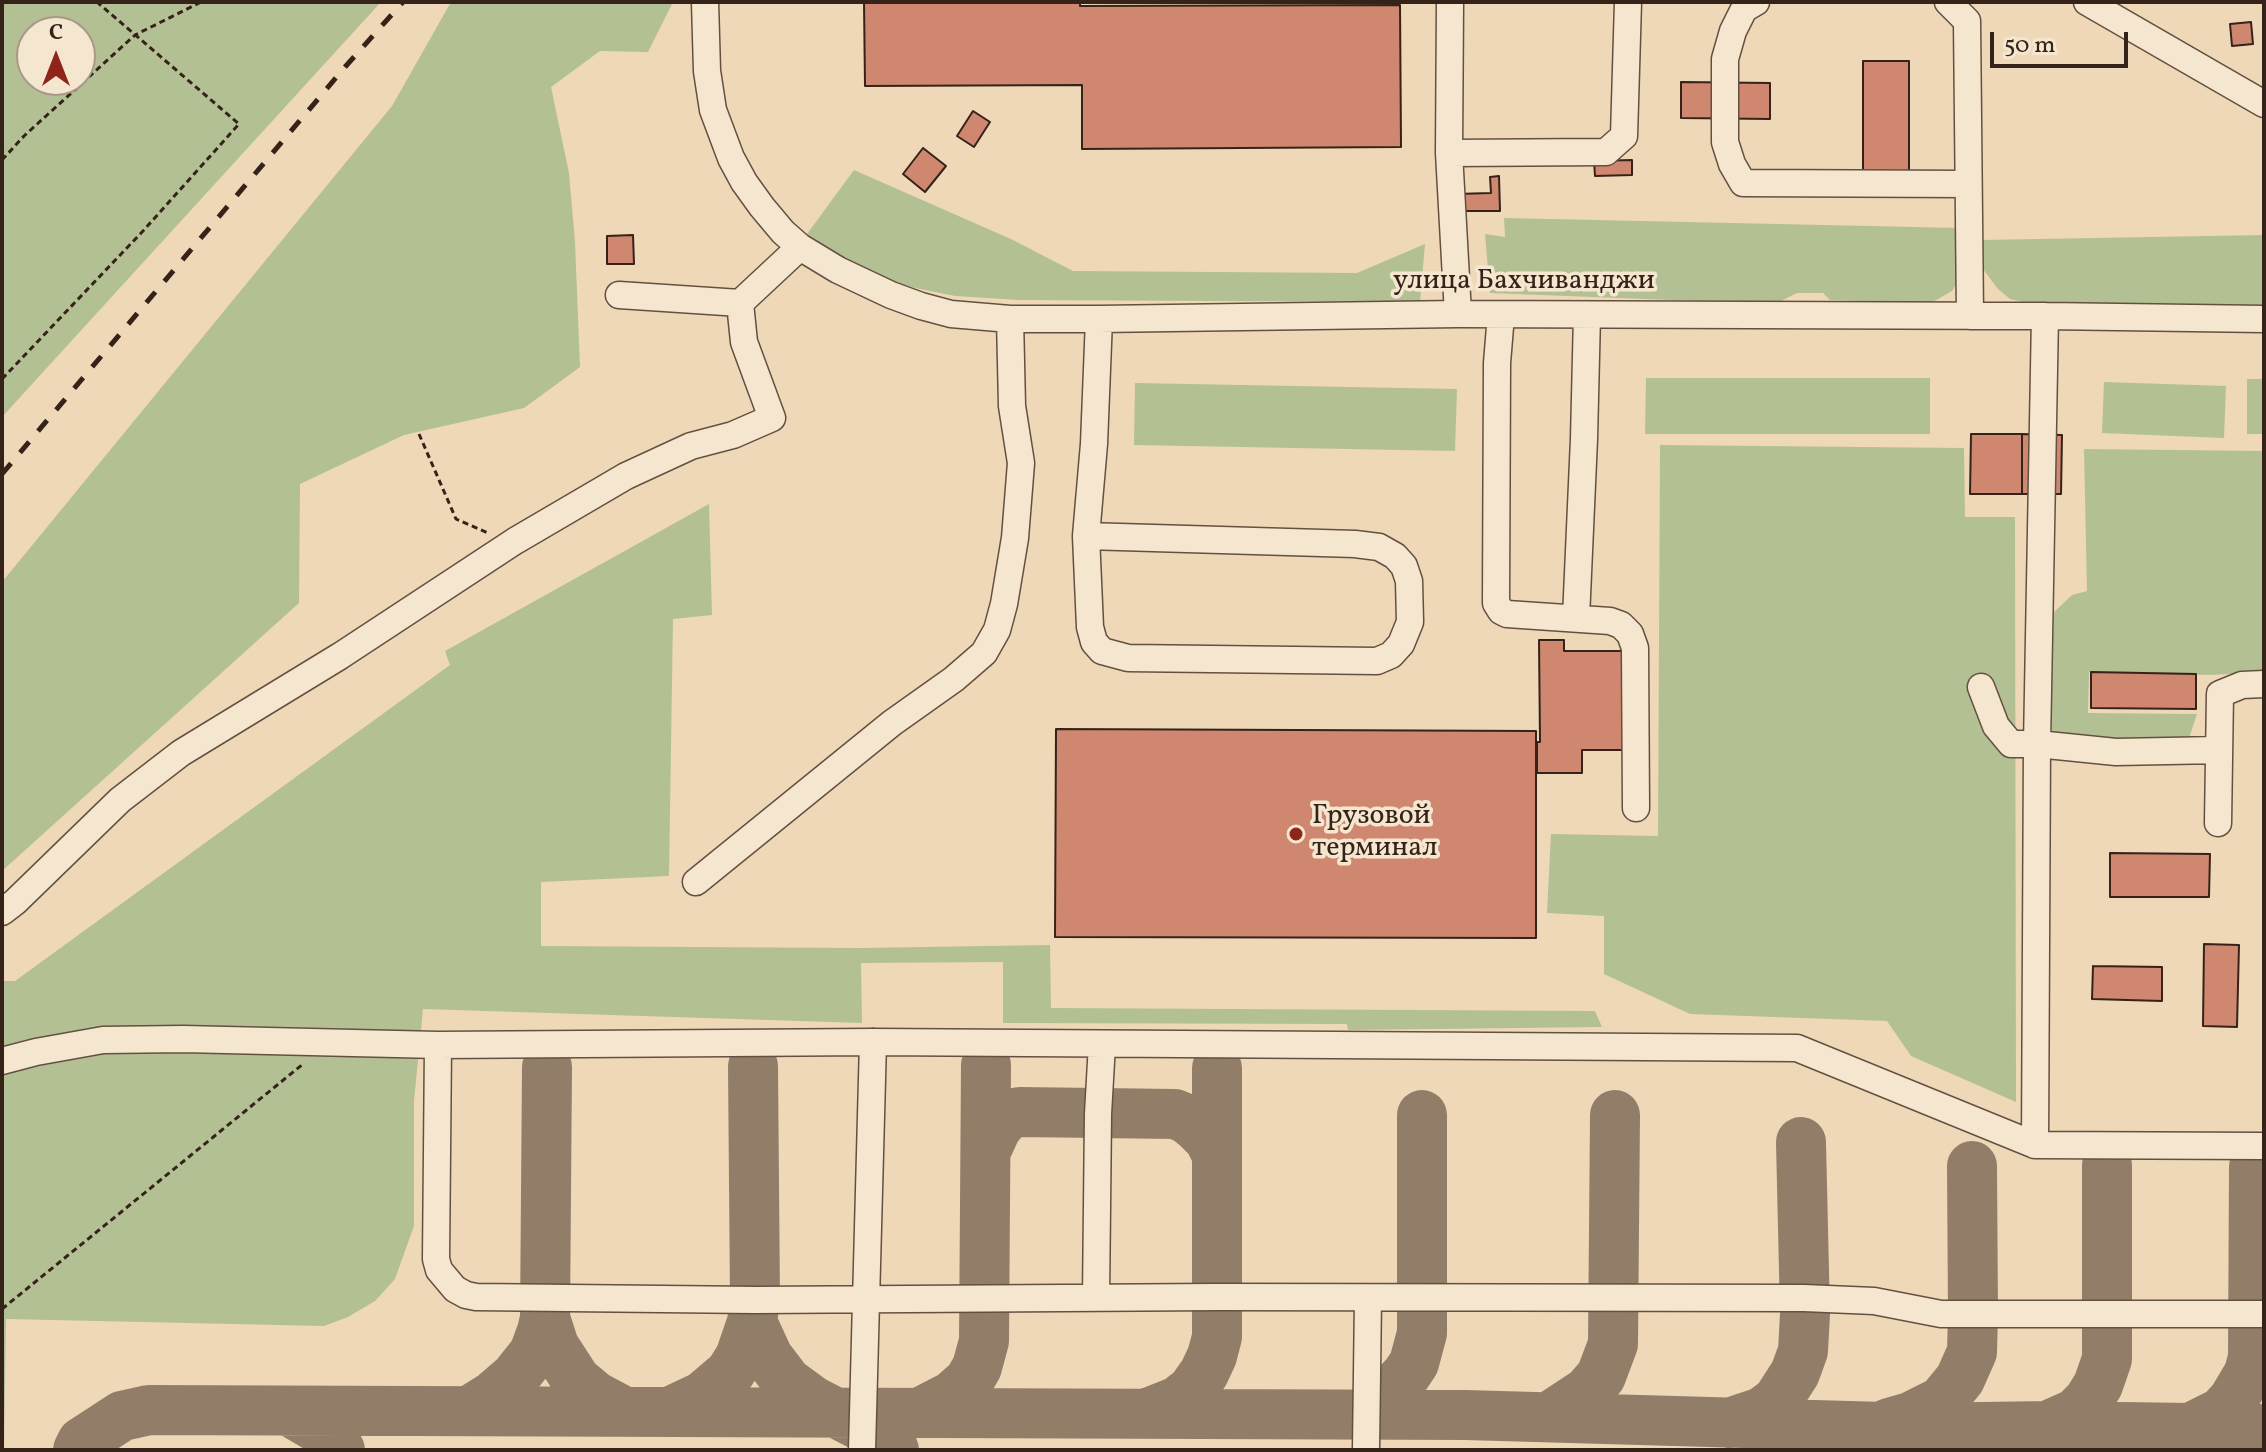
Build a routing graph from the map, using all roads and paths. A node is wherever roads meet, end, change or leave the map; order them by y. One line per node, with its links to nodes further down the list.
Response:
1 (97, 2): 10 (path)
2 (201, 2): 10 (path)
3 (705, 2): 15 (street, улица Бахчиванджи)
4 (1450, 2): 12 (street)
5 (1628, 2): 12 (street)
6 (1756, 2): 14 (street)
7 (1948, 2): 14 (street)
8 (2087, 2): 9 (street)
9 (2115, 11): 11 (street)
10 (135, 35): 13 (path); 26 (path)
11 (2264, 104)
12 (1449, 153): 18 (street)
13 (2, 160)
14 (1968, 184): 21 (street)
15 (800, 247): 17 (street); 23 (street, улица Бахчиванджи)
16 (619, 295): 17 (street)
17 (740, 303): 29 (street)
18 (1458, 314): 19 (street, улица Бахчиванджи); 24 (street, улица Бахчиванджи)
19 (1501, 315): 20 (street, улица Бахчиванджи); 30 (street)
20 (1587, 315): 21 (street, улица Бахчиванджи); 30 (street)
21 (1970, 316): 22 (street, улица Бахчиванджи)
22 (2045, 316): 25 (street, улица Бахчиванджи); 33 (street)
23 (1010, 319): 24 (street, улица Бахчиванджи); 37 (street)
24 (1099, 319): 28 (street)
25 (2264, 319)
26 (2, 379)
27 (419, 434): 29 (path)
28 (1086, 536): 28 (street)
29 (515, 541): 38 (street)
30 (1576, 618): 35 (street)
31 (2264, 684): 34 (street)
32 (1981, 687): 33 (street)
33 (2037, 744): 34 (street); 44 (street)
34 (2219, 750): 36 (street)
35 (1636, 808)
36 (2218, 823)
37 (696, 882)
38 (2, 912)
39 (873, 1042): 41 (street); 42 (street); 46 (street)
40 (329, 1043): 42 (street); 43 (street); 49 (path)
41 (1102, 1044): 44 (street); 47 (street)
42 (438, 1045): 46 (street)
43 (2, 1061)
44 (2035, 1145): 45 (street)
45 (2264, 1146)
46 (865, 1298): 47 (street); 51 (street)
47 (1096, 1298): 48 (street)
48 (1368, 1298): 50 (street); 52 (street)
49 (2, 1309)
50 (2264, 1314)
51 (862, 1450)
52 (1366, 1450)

